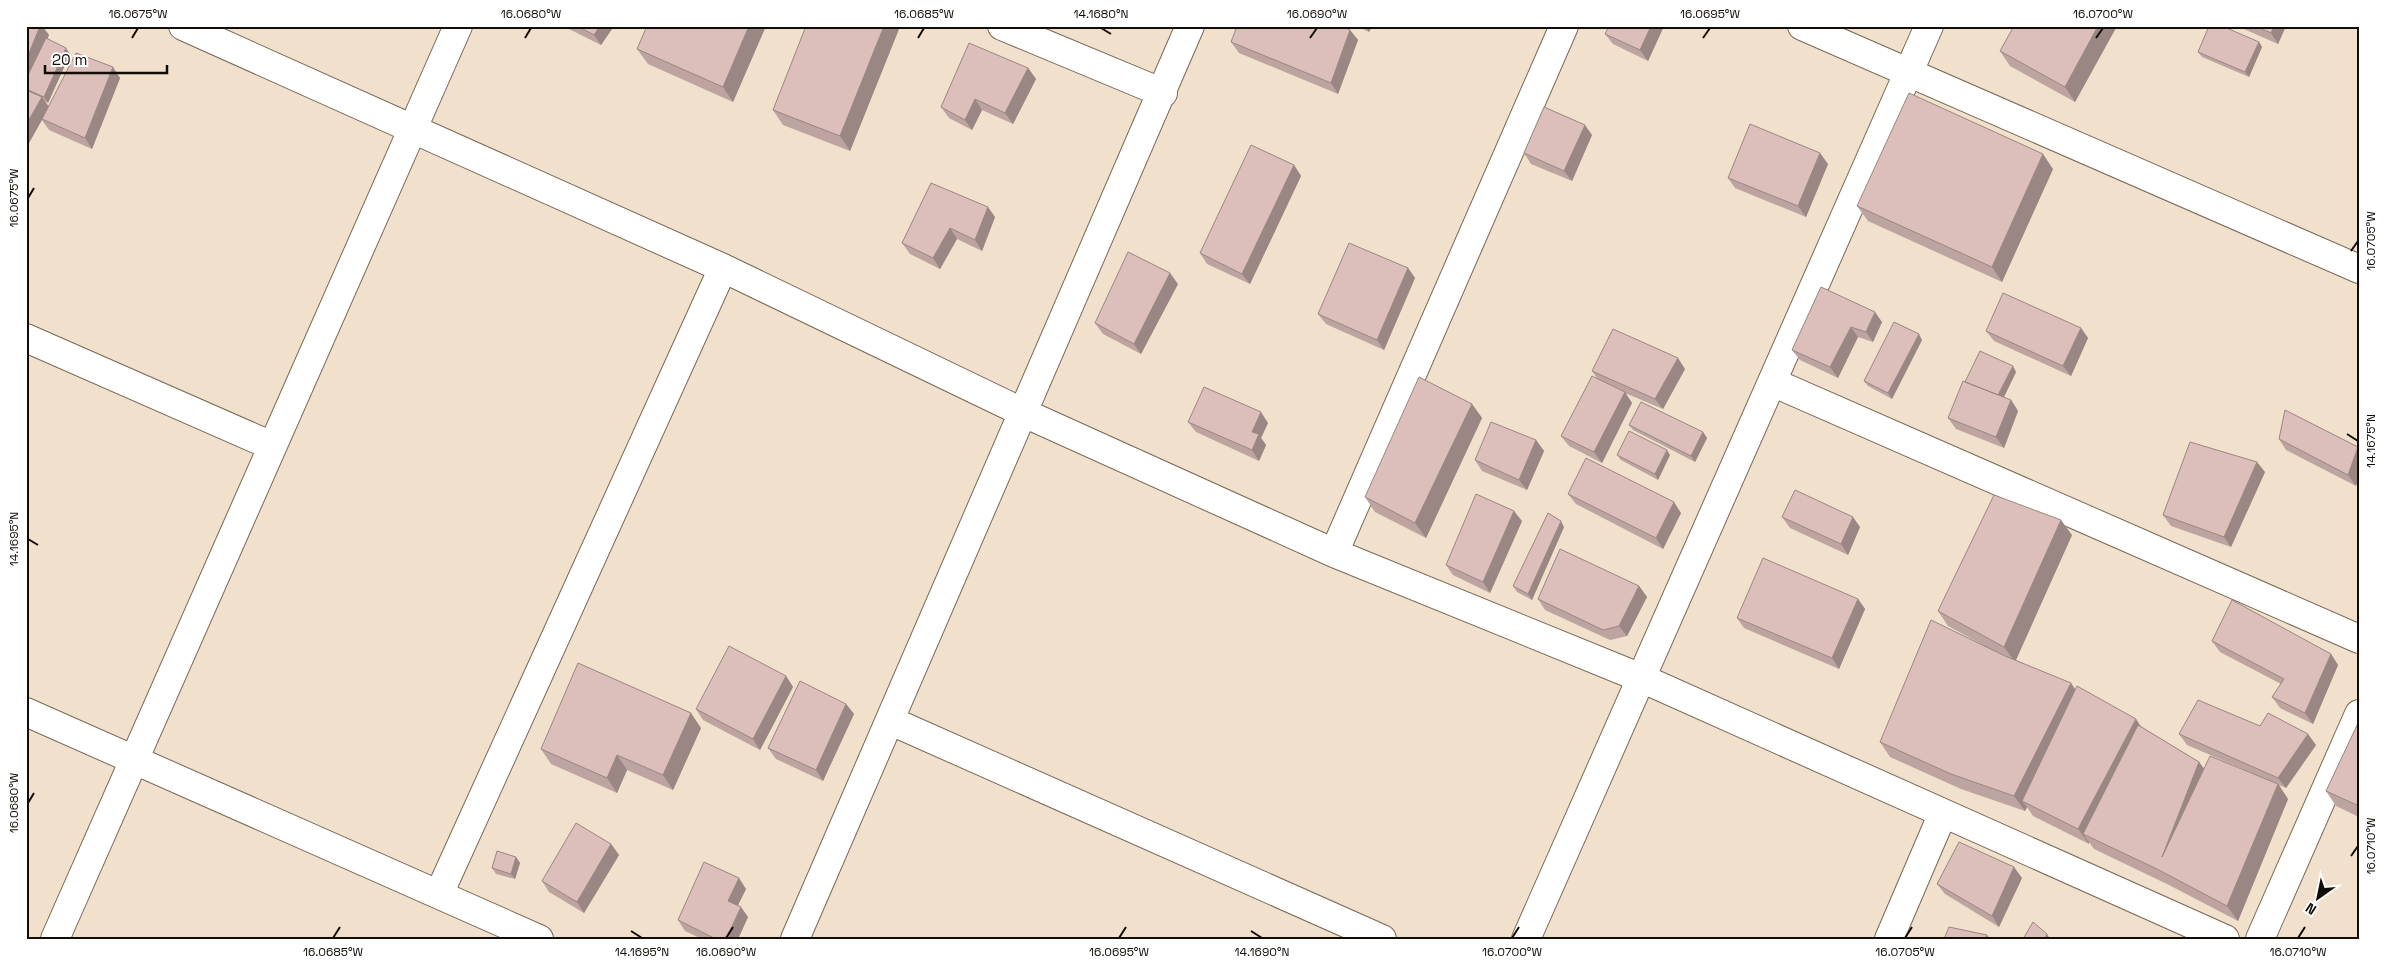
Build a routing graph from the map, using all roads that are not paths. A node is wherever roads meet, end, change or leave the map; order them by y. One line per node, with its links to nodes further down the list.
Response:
1 (183, 26): 10 (street)
2 (458, 26): 10 (street)
3 (1002, 26): 9 (street)
4 (1190, 26): 9 (street)
5 (1564, 26): 17 (street)
6 (1802, 26): 8 (street)
7 (1928, 26): 8 (street)
8 (1908, 72): 12 (street); 14 (street)
9 (1163, 92): 15 (street)
10 (413, 129): 11 (street); 16 (street)
11 (723, 268): 15 (street); 25 (street)
12 (2359, 269)
13 (26, 338): 16 (street)
14 (1772, 382): 18 (street); 19 (street)
15 (1024, 413): 17 (street); 22 (street)
16 (272, 446): 23 (street)
17 (1334, 553): 19 (street)
18 (2359, 639)
19 (1641, 678): 24 (street); 30 (street)
20 (26, 712): 23 (street)
21 (2359, 714): 33 (street)
22 (891, 721): 28 (street); 29 (street)
23 (134, 759): 25 (street); 26 (street)
24 (1943, 813): 31 (street); 32 (street)
25 (439, 894): 27 (street)
26 (55, 939)
27 (539, 939)
28 (795, 939)
29 (1382, 939)
30 (1526, 939)
31 (1889, 939)
32 (2225, 939)
33 (2260, 939)

